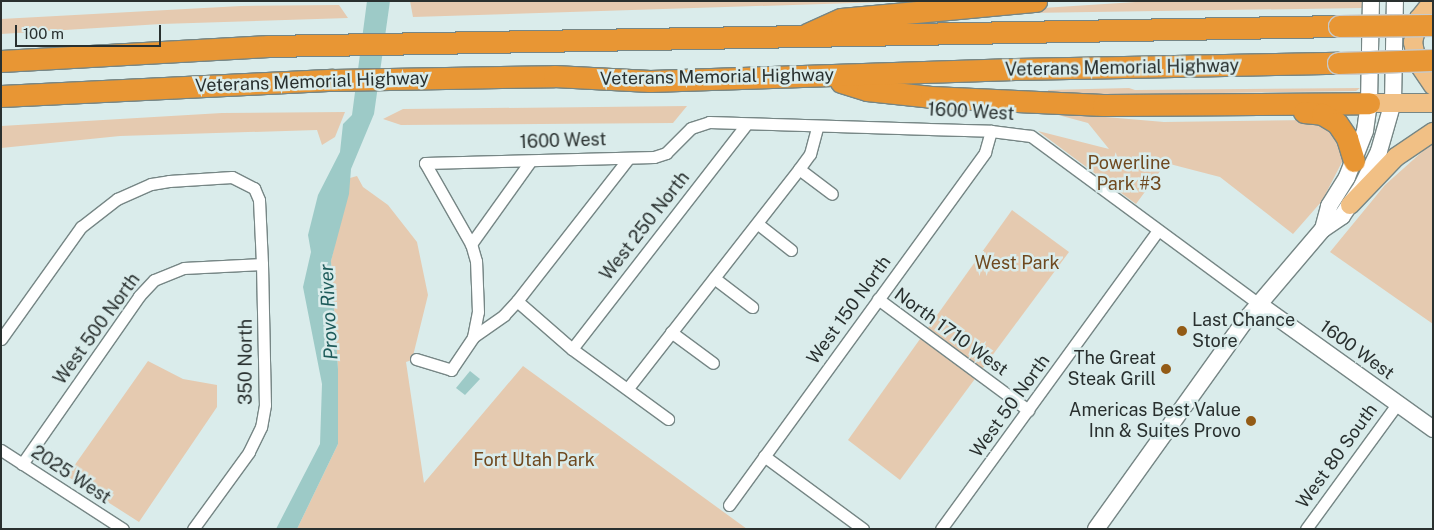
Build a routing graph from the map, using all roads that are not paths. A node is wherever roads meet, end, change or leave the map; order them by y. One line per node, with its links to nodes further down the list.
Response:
1 (1036, 1): 6 (highway)
2 (1371, 1): 13 (main road)
3 (1396, 1): 12 (main road)
4 (1433, 1): 10 (main road)
5 (1433, 24): 6 (highway, Veterans Memorial Highway, bridge)
6 (796, 38): 8 (highway, Veterans Memorial Highway)
7 (1433, 60): 9 (highway, Veterans Memorial Highway, bridge)
8 (1, 61)
9 (821, 77): 11 (highway, Veterans Memorial Highway); 15 (highway)
10 (1433, 86)
11 (1, 96)
12 (1393, 102): 13 (main road); 14 (main road); 25 (main road)
13 (1369, 103): 15 (highway); 21 (main road)
14 (1433, 103)
15 (1280, 105): 21 (highway)
16 (746, 125): 17 (street, 1600 West); 20 (street, 1600 West); 40 (street, West 250 North)
17 (817, 127): 18 (street, 1600 West); 23 (street)
18 (991, 131): 28 (street, 1600 West); 33 (street, West 150 North)
19 (1433, 132): 25 (main road)
20 (628, 159): 22 (street, 1600 West); 34 (street)
21 (1354, 161): 27 (main road)
22 (530, 163): 29 (street); 29 (street, 1600 West)
23 (799, 169): 24 (street); 26 (street)
24 (832, 194)
25 (1350, 205): 27 (main road)
26 (758, 224): 30 (street); 32 (street)
27 (1323, 229): 35 (main road)
28 (1158, 230): 35 (street, 1600 West); 45 (street, West 50 North)
29 (471, 244): 38 (street)
30 (791, 250)
31 (262, 264): 39 (street, 350 North); 50 (street, West 500 North); 54 (street, 350 North)
32 (714, 278): 36 (street); 37 (street)
33 (878, 300): 45 (street, North 1710 West); 49 (street, West 150 North)
34 (517, 301): 38 (street); 40 (street)
35 (1260, 305): 44 (main road, 1600 West); 57 (main road)
36 (752, 307)
37 (671, 332): 42 (street); 43 (street)
38 (473, 337): 41 (street)
39 (1, 339)
40 (572, 349): 43 (street)
41 (416, 359)
42 (713, 363)
43 (628, 388): 46 (street)
44 (1397, 404): 47 (main road, 1600 West); 52 (street, West 80 South)
45 (1028, 410): 56 (street, West 50 North)
46 (668, 419)
47 (1433, 429)
48 (1, 450): 50 (street, 2025 West)
49 (764, 456): 51 (street, West 150 North); 55 (street)
50 (22, 464): 53 (street, 2025 West)
51 (729, 505)
52 (1308, 528)
53 (123, 529)
54 (193, 529)
55 (863, 529)
56 (941, 529)
57 (1096, 529)

